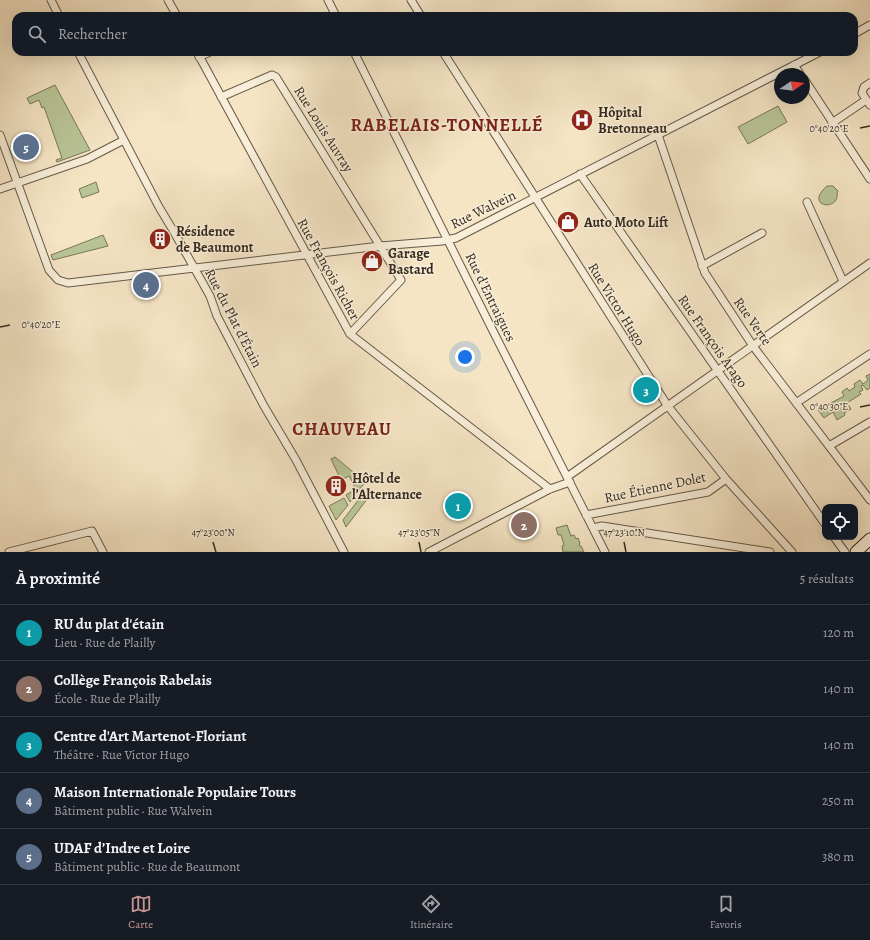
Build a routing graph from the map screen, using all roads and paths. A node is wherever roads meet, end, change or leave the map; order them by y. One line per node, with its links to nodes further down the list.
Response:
1 (51, 0): 5 (street)
2 (168, 0): 6 (street)
3 (328, 0): 7 (street)
4 (411, 0): 8 (street)
5 (57, 12)
6 (175, 12)
7 (334, 12)
8 (418, 12)
9 (870, 26): 10 (street)
10 (858, 32)
11 (80, 56): 25 (street, Rue du Plat d'Étain)
12 (199, 56): 20 (street, Rue François Richer)
13 (356, 56): 33 (street, Rue d'Entraigues)
14 (446, 56): 30 (street, Rue Victor Hugo)
15 (812, 56): 16 (street, Rue Walvein)
16 (794, 65): 17 (street); 24 (street, Rue Walvein)
17 (796, 68)
18 (870, 83): 21 (street)
19 (810, 88): 22 (street)
20 (221, 97): 34 (street, Rue Louis Auvray); 35 (street, Rue François Richer)
21 (868, 103): 22 (street)
22 (832, 123): 27 (street)
23 (0, 135): 28 (street)
24 (658, 135): 26 (street, Rue Walvein); 37 (street, Rue Verte)
25 (124, 140): 28 (street); 38 (street, Rue du Plat d'Étain)
26 (580, 174): 30 (street, Rue Walvein); 43 (street, Rue François Arago)
27 (870, 180)
28 (18, 184): 29 (street); 38 (street, Rue Walvein)
29 (0, 190)
30 (535, 197): 33 (street, Rue Walvein); 45 (street, Rue Victor Hugo)
31 (807, 202): 39 (street)
32 (762, 233): 37 (street)
33 (448, 240): 34 (street, Rue Walvein); 48 (street, Rue d'Entraigues)
34 (380, 246): 35 (street, Rue Walvein); 40 (street, Rue Louis Auvray)
35 (307, 255): 38 (street, Rue Walvein); 40 (street, Rue François Richer)
36 (870, 263): 39 (street)
37 (702, 266): 41 (street, Rue Verte)
38 (194, 269): 60 (street, Rue du Plat d'Étain)
39 (843, 282): 41 (street)
40 (350, 334): 50 (street, Rue François Richer)
41 (753, 345): 43 (street); 44 (street, Rue Verte)
42 (870, 354): 44 (street)
43 (718, 370): 45 (street); 53 (street, Rue François Arago)
44 (796, 403): 47 (street, Rue Verte)
45 (667, 406): 48 (street); 49 (street, Rue Victor Hugo)
46 (870, 422): 47 (street)
47 (829, 446): 51 (street, Rue Verte)
48 (568, 479): 50 (street); 52 (street, Rue d'Entraigues)
49 (726, 480): 52 (street, Rue Étienne Dolet); 57 (street, Rue Victor Hugo)
50 (550, 489): 61 (street)
51 (870, 500)
52 (586, 515): 54 (street, Rue d'Entraigues)
53 (822, 520)
54 (593, 528): 62 (street, Rue d'Entraigues); 63 (street)
55 (870, 539): 65 (street)
56 (836, 540): 64 (street)
57 (790, 551)
58 (9, 552): 59 (street)
59 (103, 552)
60 (344, 552)
61 (429, 552)
62 (605, 552)
63 (770, 552)
64 (845, 552)
65 (856, 552)

